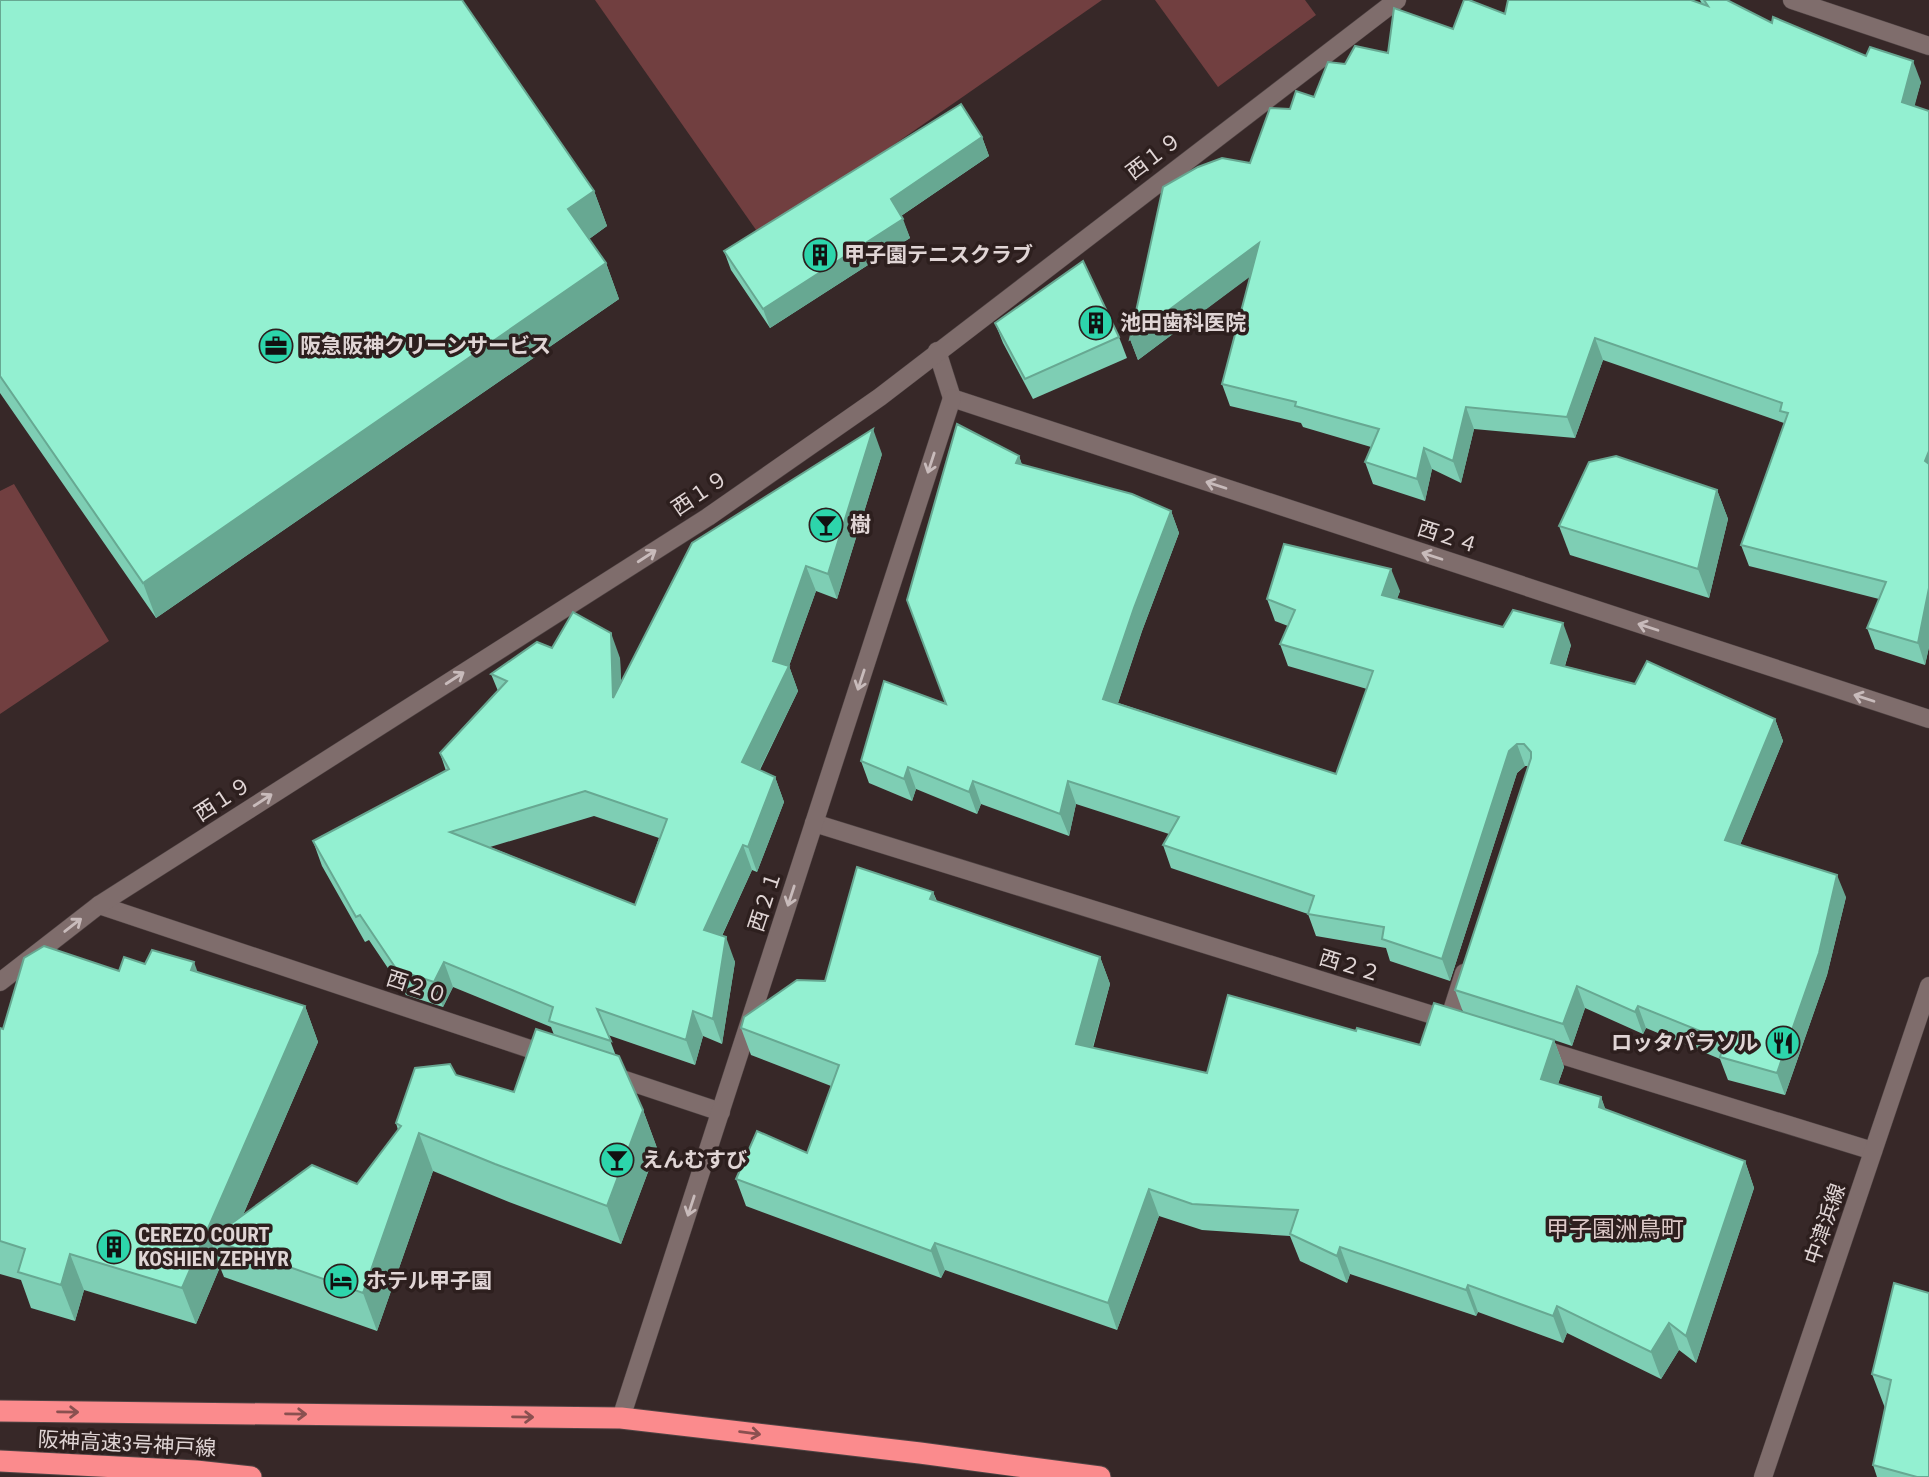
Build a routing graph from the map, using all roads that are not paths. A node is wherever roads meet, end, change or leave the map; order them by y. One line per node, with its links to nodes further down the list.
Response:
1 (1397, 0): 4 (street, 西１９)
2 (1792, 0): 3 (street)
3 (1929, 46)
4 (937, 351): 5 (street); 8 (street, 西１９, one-way to 4)
5 (952, 398): 6 (street, 西２４, one-way to 5); 7 (street, 西２１, one-way to 7)
6 (1929, 719)
7 (814, 824): 9 (street, 西２２); 15 (street, 西２１, one-way to 15)
8 (99, 905): 10 (street, 西１９, one-way to 8); 13 (street, 西２０)
9 (1470, 956)
10 (0, 982)
11 (1929, 986): 16 (street, 中津浜線)
12 (1528, 1044): 16 (street)
13 (562, 1059)
14 (589, 1068): 15 (street)
15 (721, 1112): 18 (street, 西２１, one-way to 18)
16 (1873, 1151): 22 (street, 中津浜線)
17 (0, 1412): 18 (highway, one-way to 18)
18 (621, 1418): 21 (highway, one-way to 21)
19 (0, 1461): 20 (highway, 阪神高速3号神戸線)
20 (251, 1477)
21 (1100, 1477)
22 (1763, 1477)

